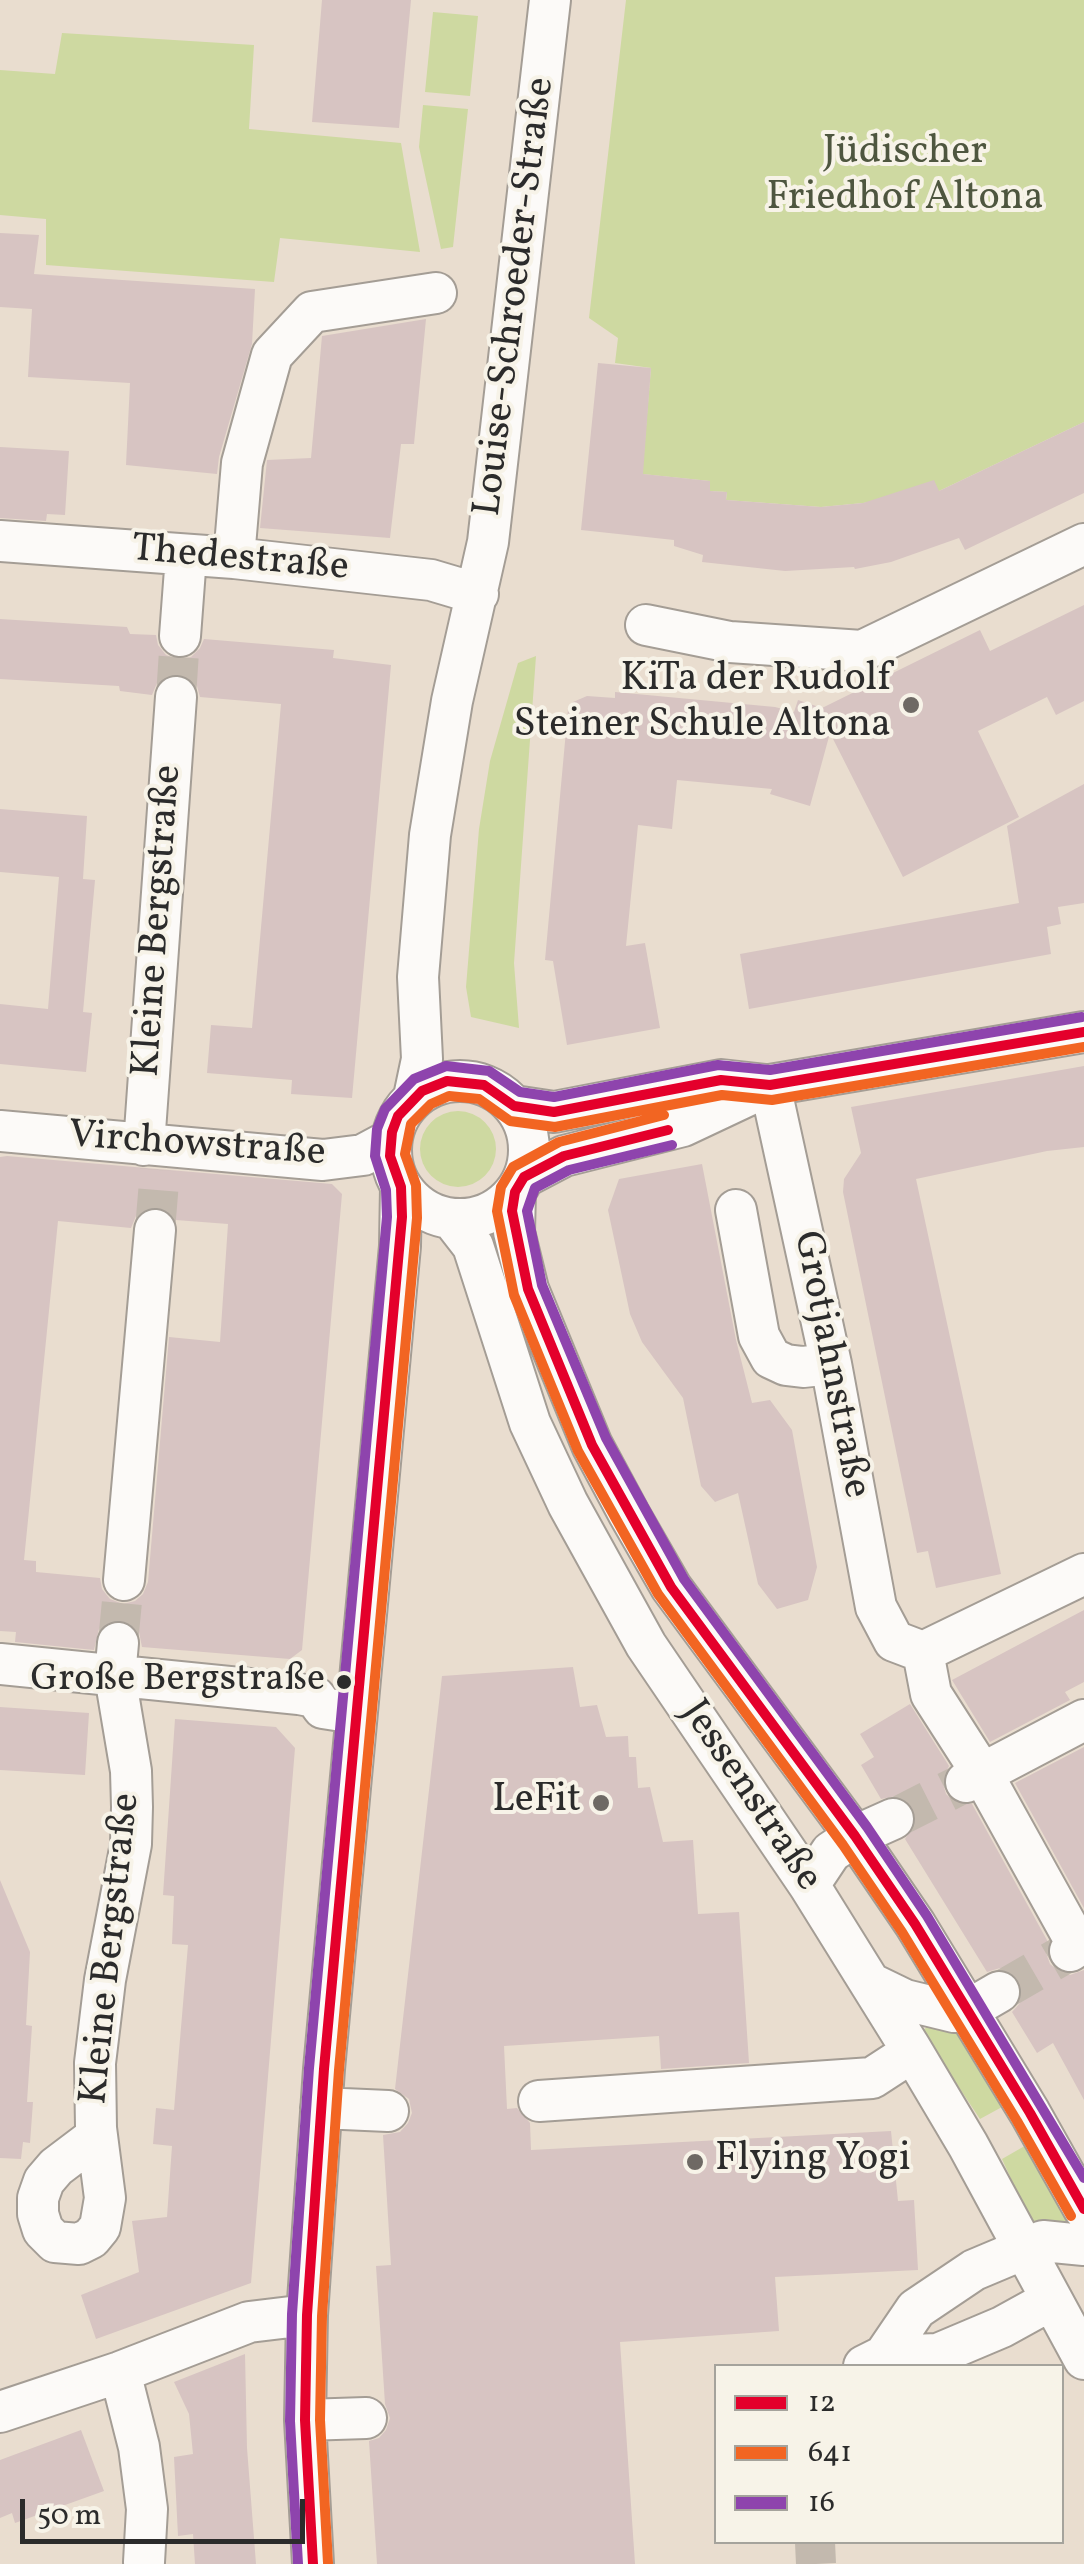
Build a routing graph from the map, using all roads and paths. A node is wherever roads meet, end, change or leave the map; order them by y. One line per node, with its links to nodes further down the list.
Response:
1 (550, 0): 7 (street, Louise-Schroeder-Straße)
2 (436, 294): 6 (street)
3 (0, 541): 5 (street, Thedestraße)
4 (1084, 544): 8 (street)
5 (186, 556): 6 (street, Thedestraße); 9 (street)
6 (234, 558): 7 (street, Thedestraße)
7 (478, 594): 13 (street)
8 (646, 625)
9 (180, 636)
10 (176, 697): 17 (street, Kleine Bergstraße)
11 (1084, 1032): 12 (street)
12 (770, 1085): 14 (street); 18 (street); 23 (street, Grotjahnstraße)
13 (414, 1097): 14 (street); 16 (street)
14 (514, 1106): 18 (street)
15 (0, 1131): 17 (street, Virchowstraße)
16 (391, 1140): 17 (street, Virchowstraße); 19 (street)
17 (156, 1154)
18 (519, 1184): 21 (street); 33 (street, Jessenstraße)
19 (401, 1187): 21 (street); 29 (street)
20 (736, 1210): 23 (street)
21 (452, 1219): 34 (street, Jessenstraße)
22 (155, 1230): 25 (street)
23 (831, 1364): 26 (street, Grotjahnstraße)
24 (1084, 1574): 26 (street)
25 (124, 1580)
26 (909, 1647): 31 (street, Grotjahnstraße)
27 (117, 1660): 28 (street); 29 (street); 42 (street, Kleine Bergstraße)
28 (0, 1664)
29 (355, 1713): 40 (street)
30 (1084, 1720): 31 (street)
31 (974, 1778): 35 (street, Grotjahnstraße)
32 (893, 1819): 33 (street)
33 (855, 1836): 34 (street); 37 (street, Jessenstraße)
34 (809, 1886): 36 (street, Jessenstraße)
35 (1074, 1949)
36 (872, 1984): 37 (street); 38 (street, Jessenstraße)
37 (984, 2001): 43 (street, Jessenstraße)
38 (912, 2052): 39 (street); 45 (street, Jessenstraße)
39 (540, 2101)
40 (322, 2108): 41 (street); 47 (street)
41 (388, 2111)
42 (96, 2136)
43 (1084, 2210)
44 (1084, 2245): 45 (street)
45 (1023, 2247): 46 (street, Jessenstraße); 49 (street)
46 (1051, 2300): 48 (street, Jessenstraße); 49 (street)
47 (308, 2314): 50 (street); 53 (street)
48 (1084, 2360)
49 (874, 2361)
50 (136, 2366): 51 (street); 54 (street)
51 (0, 2412)
52 (366, 2418): 53 (street)
53 (305, 2420): 55 (street)
54 (144, 2562)
55 (313, 2564)

